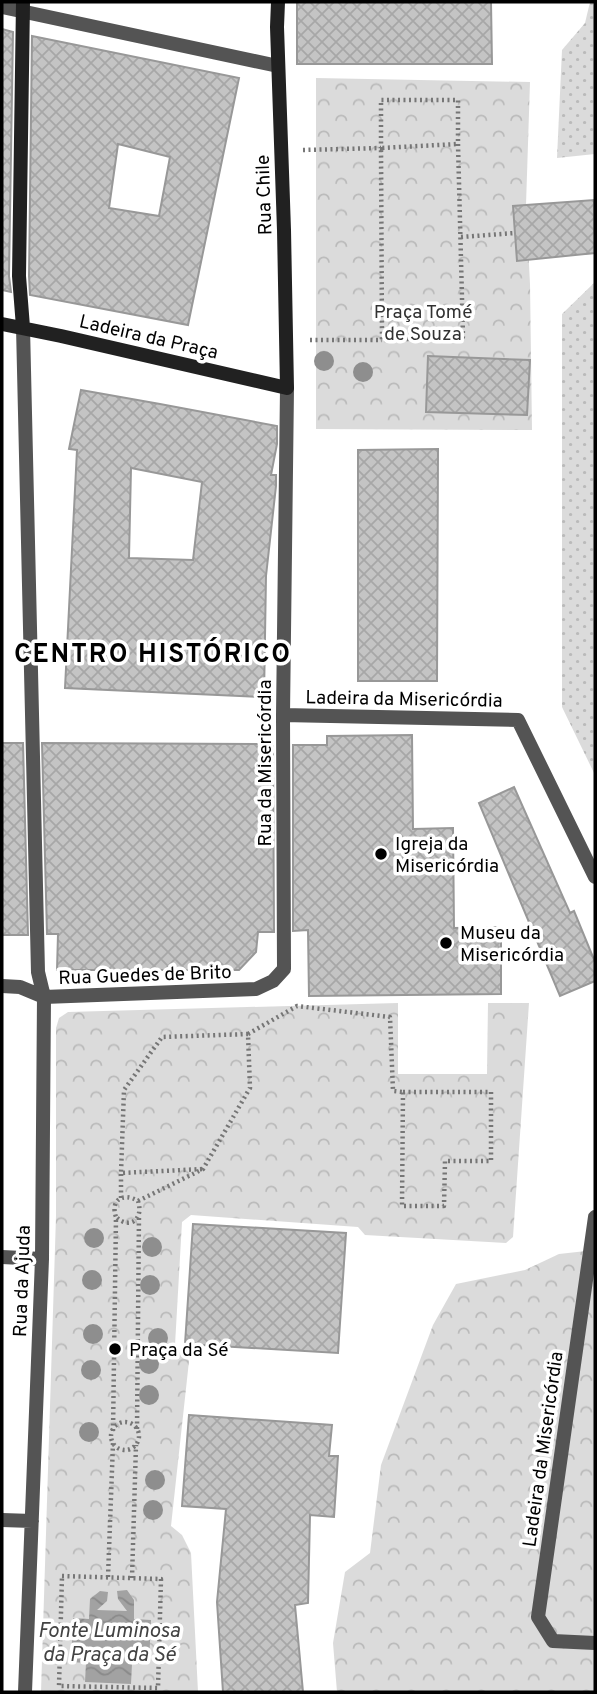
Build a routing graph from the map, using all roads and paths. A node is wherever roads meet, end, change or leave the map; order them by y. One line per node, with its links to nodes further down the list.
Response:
1 (278, 2): 4 (main road, Rua Chile)
2 (23, 6): 3 (street); 4 (street); 11 (main road)
3 (2, 7)
4 (278, 66): 7 (main road, Rua Chile)
5 (458, 144): 6 (path); 6 (path); 9 (path)
6 (381, 148): 7 (path); 13 (path)
7 (281, 151): 14 (main road, Rua Chile)
8 (515, 233): 9 (path)
9 (461, 237): 13 (path)
10 (2, 324): 11 (main road, Ladeira da Praça)
11 (23, 327): 14 (main road, Ladeira da Praça); 19 (street, Rua da Ajuda)
12 (310, 340): 13 (path)
13 (382, 340)
14 (287, 388): 15 (street, Rua da Misericórdia)
15 (283, 715): 16 (street, Ladeira da Misericórdia); 17 (street, Rua da Misericórdia)
16 (595, 877)
17 (284, 970): 19 (street, Rua Guedes de Brito)
18 (2, 986): 19 (street, Rua Guedes de Brito)
19 (44, 997): 30 (street, Rua da Ajuda)
20 (248, 1034): 21 (path); 22 (path); 23 (path)
21 (403, 1092): 21 (path)
22 (203, 1169): 23 (path); 25 (path)
23 (121, 1172): 24 (path)
24 (121, 1198): 25 (path); 27 (path)
25 (138, 1201): 26 (path)
26 (139, 1214): 27 (path); 31 (path)
27 (116, 1217): 32 (path)
28 (595, 1217): 39 (street, Ladeira da Misericórdia)
29 (2, 1258): 30 (street)
30 (42, 1259): 36 (street, Rua da Ajuda)
31 (137, 1429): 32 (path); 34 (path)
32 (113, 1430): 33 (path)
33 (113, 1443): 34 (path); 37 (path)
34 (136, 1445): 38 (path)
35 (2, 1520): 36 (street)
36 (32, 1521): 42 (street, Rua da Ajuda)
37 (108, 1577): 38 (path); 40 (path)
38 (132, 1578): 41 (path)
39 (595, 1643)
40 (93, 1690): 41 (path)
41 (148, 1690)
42 (25, 1692)

